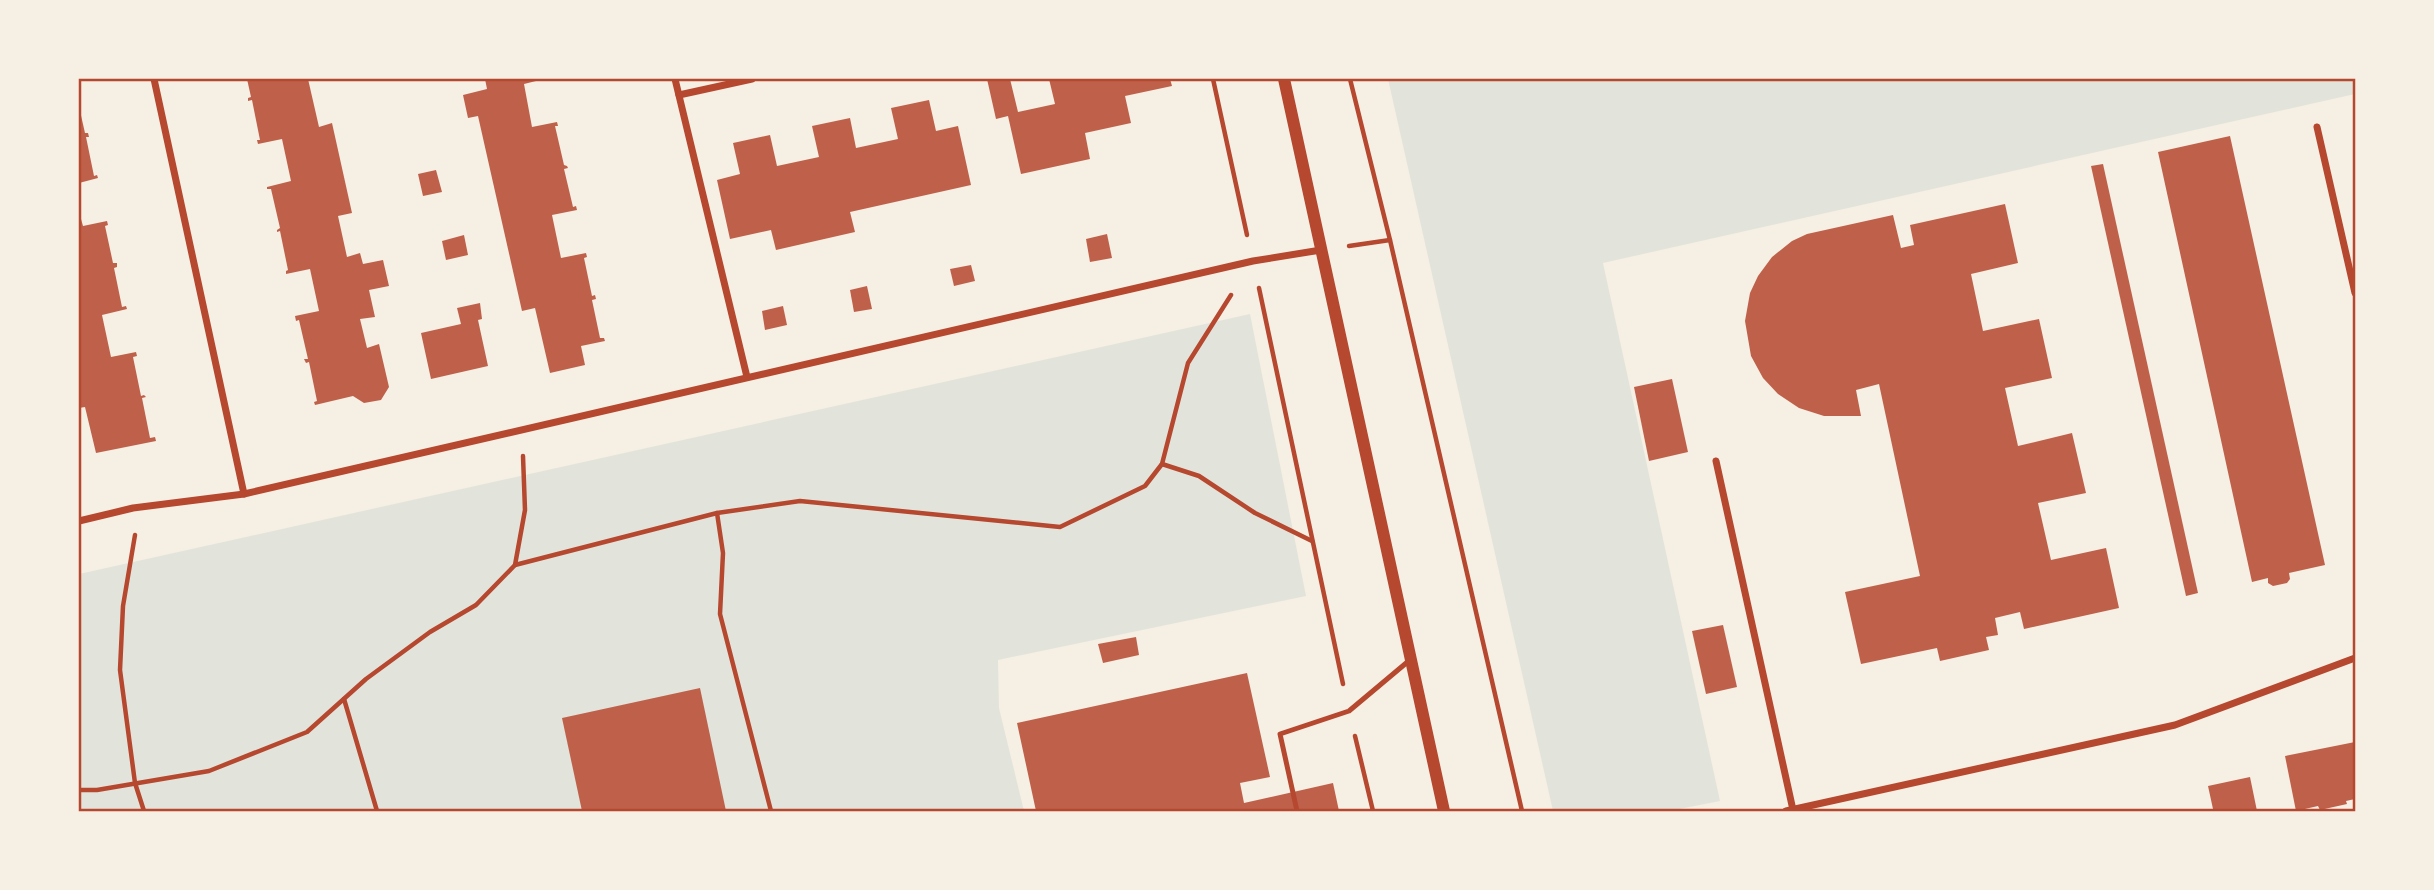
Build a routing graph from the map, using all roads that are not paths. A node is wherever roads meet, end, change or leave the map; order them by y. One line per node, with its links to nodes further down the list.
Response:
1 (154, 79): 11 (street)
2 (675, 79): 5 (street)
3 (752, 79): 5 (street)
4 (1283, 79): 7 (street)
5 (679, 95): 9 (street)
6 (2317, 127): 8 (street)
7 (1321, 250): 9 (street); 14 (street)
8 (2355, 293)
9 (747, 377): 11 (street)
10 (1716, 461): 17 (street)
11 (244, 494): 12 (street)
12 (79, 521)
13 (2355, 658): 17 (street)
14 (1411, 659): 15 (lane); 16 (street)
15 (1297, 811)
16 (1444, 811)
17 (1790, 811)

